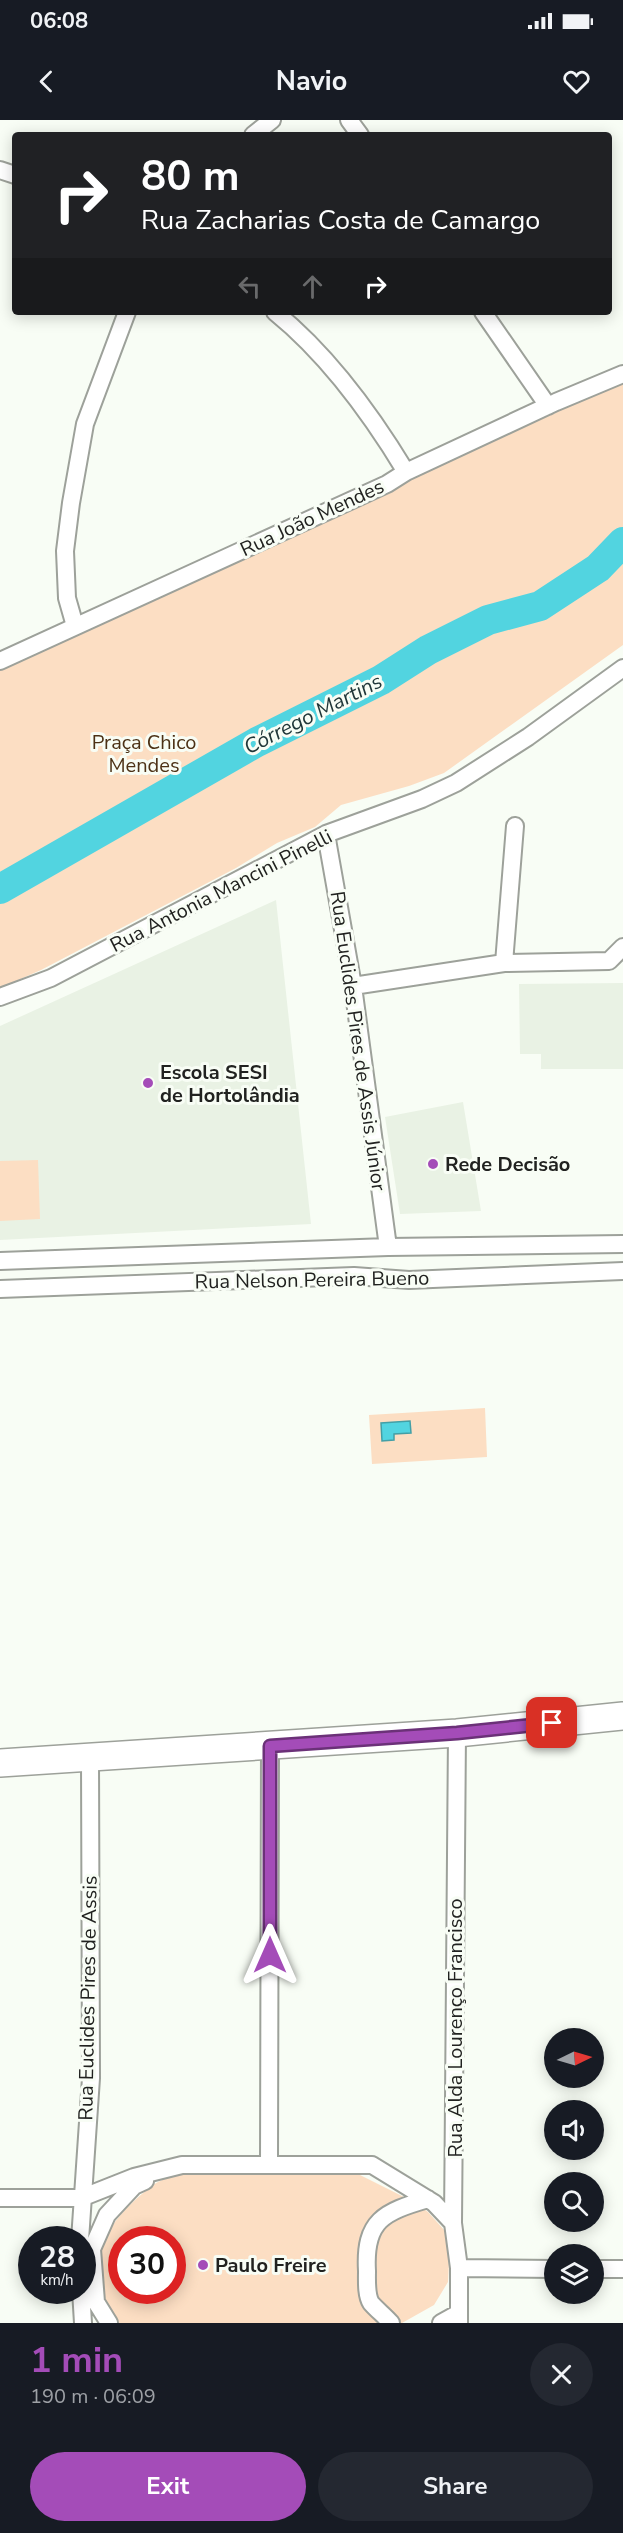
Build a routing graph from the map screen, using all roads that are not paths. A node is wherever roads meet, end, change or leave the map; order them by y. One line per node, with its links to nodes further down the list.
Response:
1 (272, 120): 2 (street)
2 (257, 132)
3 (126, 315): 9 (street)
4 (279, 315): 8 (street)
5 (485, 315): 7 (street)
6 (623, 374): 7 (street, Rua João Mendes)
7 (548, 406): 8 (street, Rua João Mendes)
8 (406, 472): 9 (street, Rua João Mendes)
9 (75, 626): 10 (street, Rua João Mendes)
10 (0, 661)
11 (623, 668): 13 (street, Rua Antonia Mancini Pinelli)
12 (515, 826): 15 (street)
13 (326, 834): 16 (street, Rua Euclides Pires de Assis Júnior); 17 (street, Rua Antonia Mancini Pinelli)
14 (623, 947): 15 (street)
15 (504, 963): 16 (street)
16 (353, 986): 19 (street, Rua Euclides Pires de Assis Júnior)
17 (0, 997)
18 (623, 1244): 19 (street, Rua Nelson Pereira Bueno)
19 (388, 1247): 20 (street, Rua Nelson Pereira Bueno)
20 (0, 1261)
21 (623, 1271): 22 (street, Rua Nelson Pereira Bueno)
22 (0, 1288)
23 (623, 1716): 24 (main road)
24 (457, 1733): 25 (main road); 33 (street, Rua Alda Lourenço Francisco)
25 (270, 1746): 26 (main road); 28 (street)
26 (90, 1757): 27 (main road); 31 (street, Rua Euclides Pires de Assis)
27 (0, 1763)
28 (270, 2164): 29 (street); 32 (street)
29 (182, 2165): 31 (street); 35 (street)
30 (0, 2198): 31 (street)
31 (81, 2198): 34 (street, Rua Euclides Pires de Assis)
32 (428, 2199): 33 (street); 45 (street)
33 (453, 2223): 36 (street, Rua Alda Lourenço Francisco)
34 (80, 2226)
35 (96, 2236)
36 (459, 2268): 37 (street); 42 (street, Rua Alda Lourenço Francisco)
37 (544, 2269)
38 (604, 2269): 39 (street)
39 (623, 2269)
40 (96, 2302): 44 (street)
41 (81, 2304): 43 (street)
42 (459, 2318): 46 (street)
43 (82, 2323)
44 (110, 2323)
45 (391, 2323)
46 (441, 2323)

